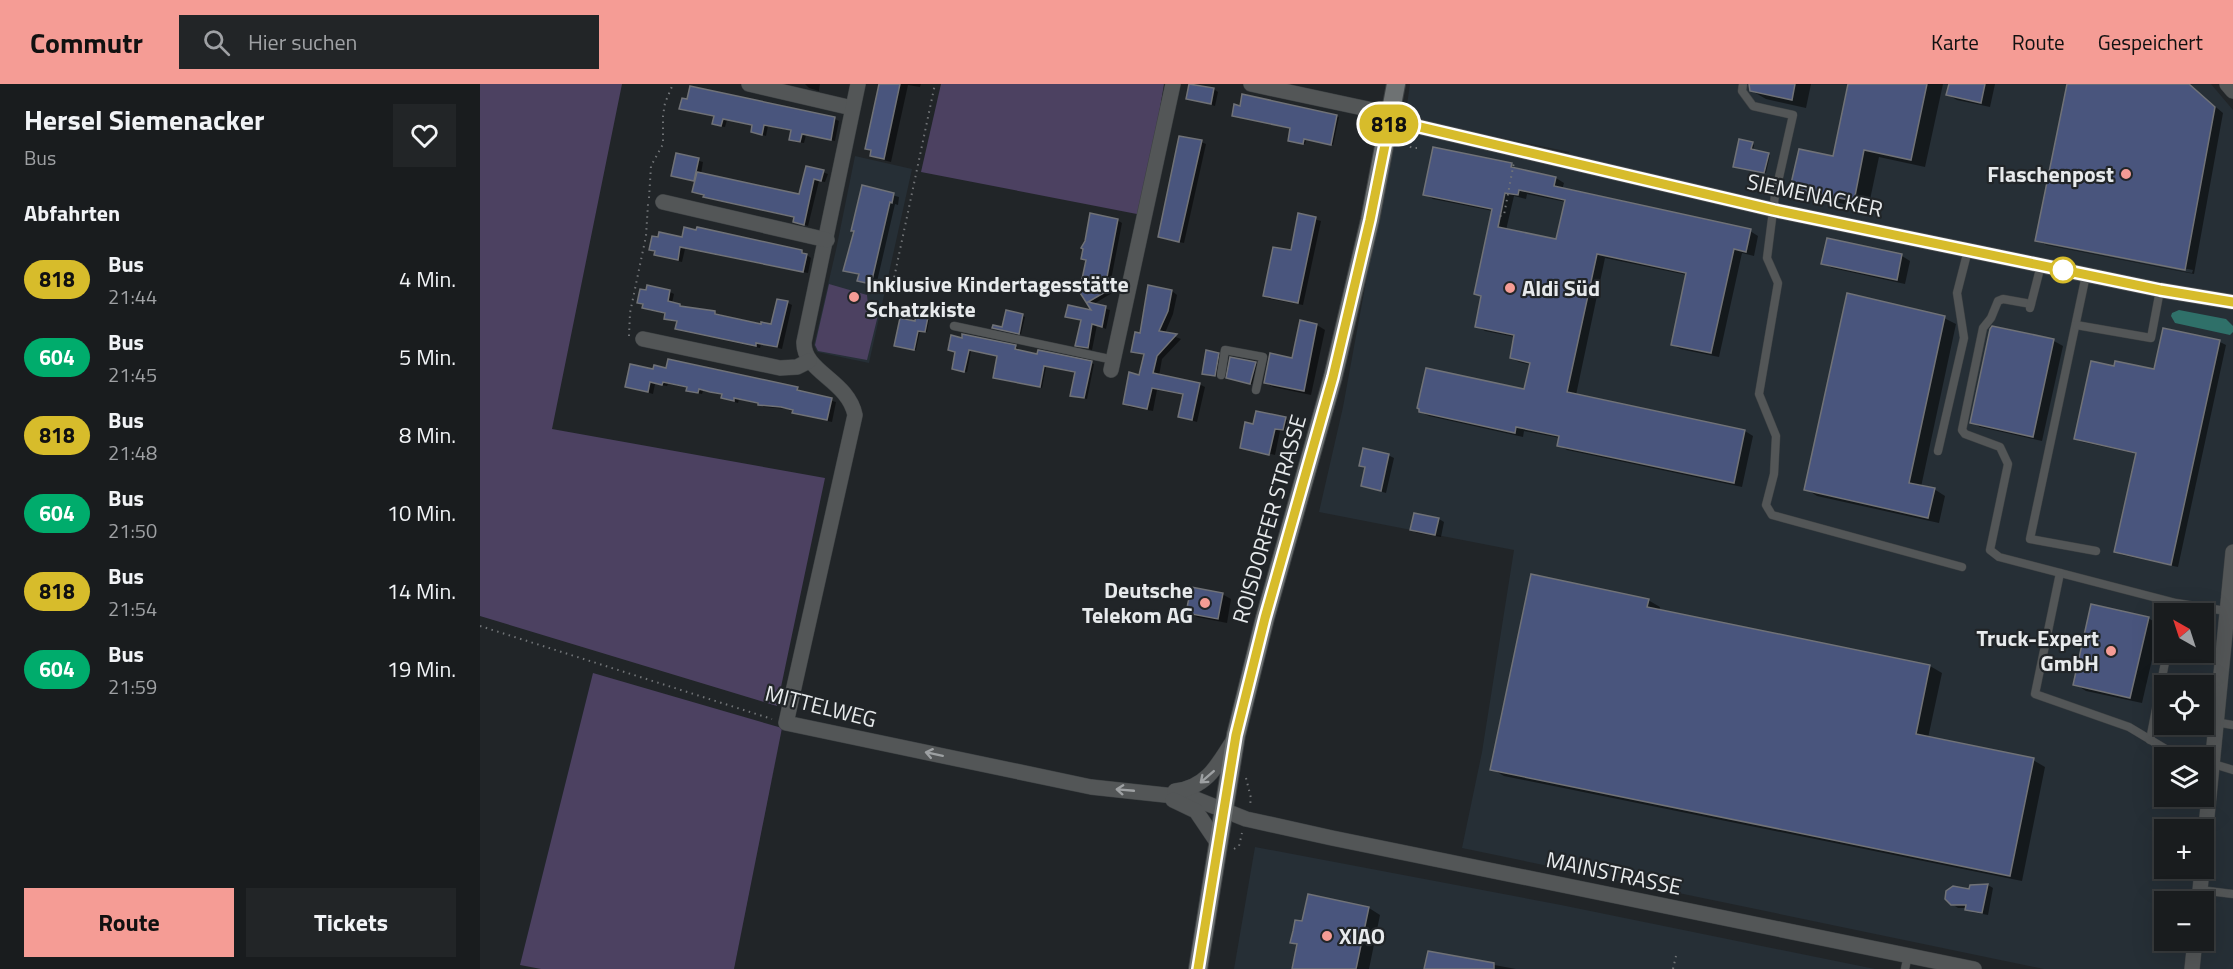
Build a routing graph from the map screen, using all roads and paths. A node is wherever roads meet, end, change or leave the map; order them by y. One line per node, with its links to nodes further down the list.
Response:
1 (673, 84): 29 (path)
2 (749, 84): 10 (street)
3 (858, 84): 12 (street)
4 (935, 84): 24 (path)
5 (1173, 84): 31 (street)
6 (1251, 84): 13 (street, SIEMENACKER)
7 (1396, 84): 13 (main road, ROISDORFER STRASSE)
8 (1743, 84): 18 (lane)
9 (2227, 84): 11 (street)
10 (774, 87): 12 (street)
11 (2233, 91)
12 (852, 108): 20 (street)
13 (1390, 117): 16 (street, SIEMENACKER); 47 (main road, ROISDORFER STRASSE)
14 (1398, 138): 15 (path)
15 (1418, 148)
16 (1516, 150): 18 (street, SIEMENACKER); 19 (path)
17 (663, 202): 20 (street)
18 (1774, 210): 21 (street, SIEMENACKER); 37 (lane)
19 (1500, 216)
20 (827, 240): 30 (street)
21 (1968, 250): 22 (street, SIEMENACKER); 34 (lane)
22 (2041, 266): 23 (street, SIEMENACKER); 38 (lane)
23 (2086, 275): 25 (street, SIEMENACKER); 27 (lane)
24 (893, 283)
25 (2160, 290): 26 (street, SIEMENACKER); 27 (lane)
26 (2233, 302)
27 (2076, 324): 35 (lane)
28 (954, 326): 31 (lane)
29 (643, 339): 30 (street)
30 (809, 361): 45 (street)
31 (1112, 365)
32 (1221, 375): 33 (lane)
33 (1256, 390)
34 (1938, 451)
35 (2096, 551)
36 (2233, 552): 41 (street)
37 (1962, 567)
38 (2060, 573): 39 (lane); 48 (lane)
39 (2176, 603)
40 (2214, 609): 41 (lane)
41 (2226, 611): 44 (street)
42 (480, 626): 45 (path, MITTELWEG)
43 (2165, 663): 48 (lane)
44 (2215, 722): 46 (lane); 50 (street)
45 (786, 723): 53 (street, MITTELWEG, one-way to 45)
46 (2233, 725)
47 (1236, 735): 53 (street, MITTELWEG, one-way to 53); 54 (main road, ROISDORFER STRASSE)
48 (2150, 740): 49 (lane)
49 (2162, 747)
50 (2210, 747)
51 (2214, 763): 52 (lane)
52 (2233, 770)
53 (1160, 793): 54 (street, MITTELWEG); 56 (street, MITTELWEG)
54 (1223, 810): 55 (street, MITTELWEG); 56 (main road, ROISDORFER STRASSE)
55 (1246, 819): 61 (street, MAINSTRASSE)
56 (1219, 845): 62 (main road, ROISDORFER STRASSE)
57 (2233, 894): 58 (lane)
58 (2214, 895)
59 (2194, 951): 65 (street)
60 (1676, 956): 63 (path)
61 (1907, 962): 64 (street, MAINSTRASSE)
62 (1198, 969)
63 (1673, 969)
64 (1974, 969)
65 (2192, 969)

